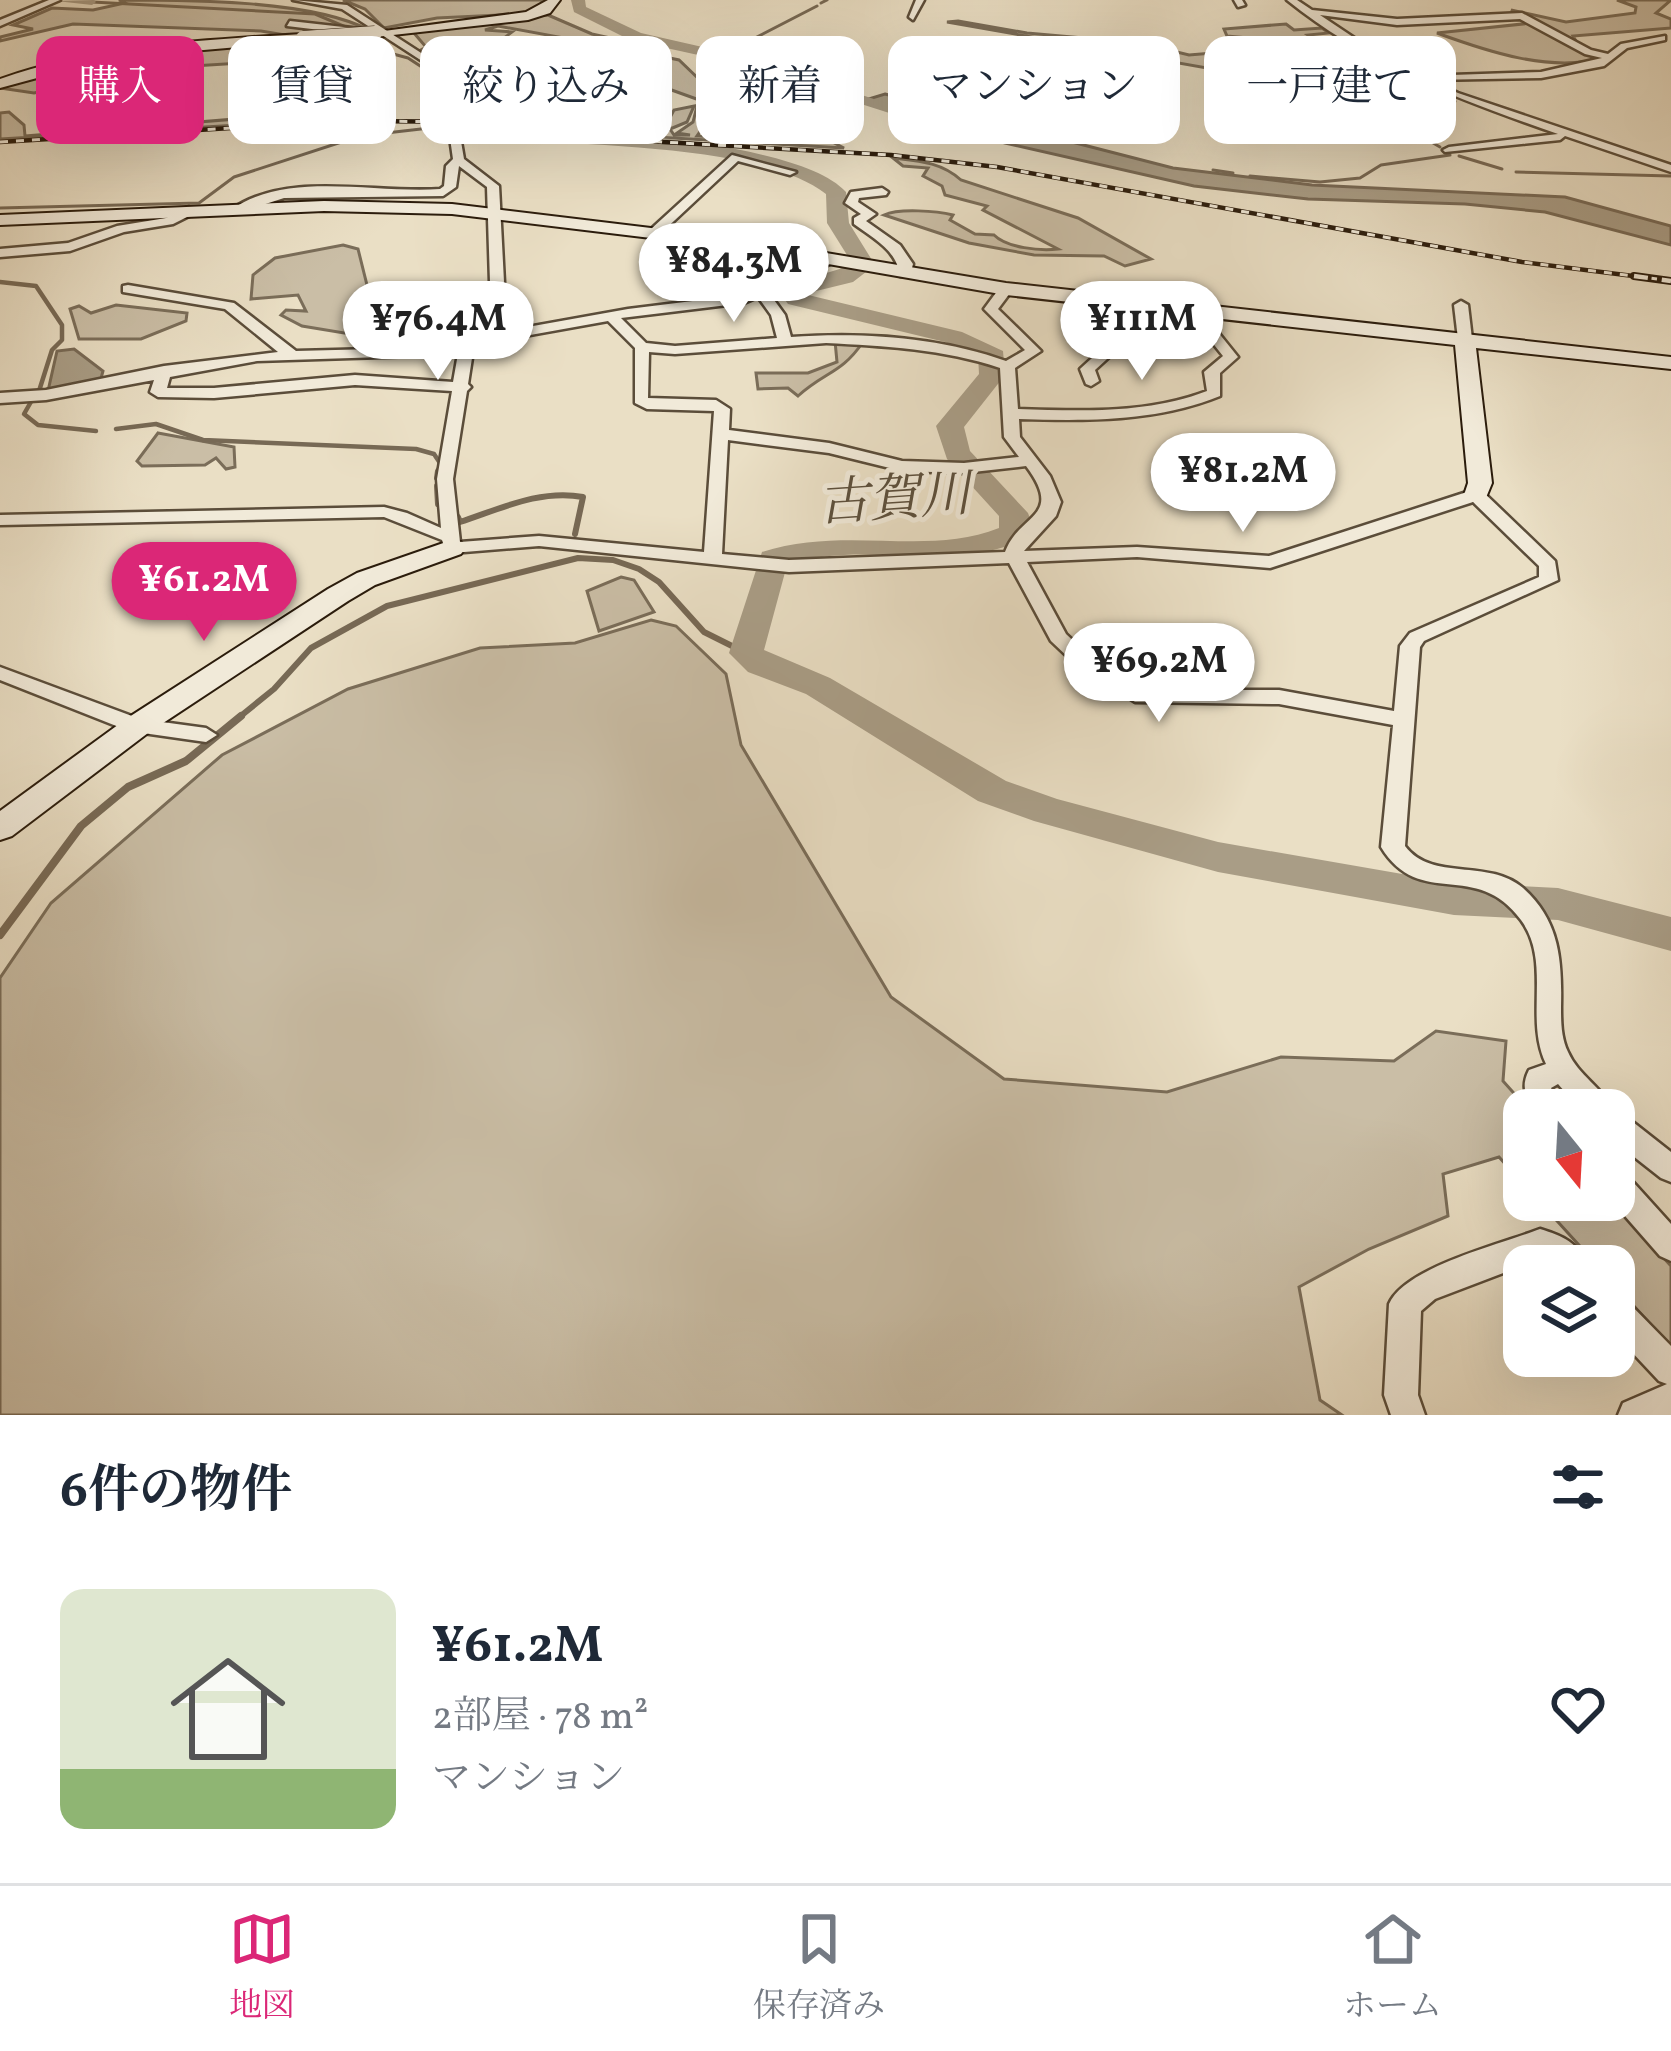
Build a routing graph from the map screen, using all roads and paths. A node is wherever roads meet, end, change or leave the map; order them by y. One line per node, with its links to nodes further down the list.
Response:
1 (56, 0): 8 (street)
2 (297, 0): 10 (street)
3 (554, 0): 10 (street)
4 (920, 0): 7 (street)
5 (1291, 0): 6 (street)
6 (1307, 6): 11 (street); 14 (street)
7 (913, 17)
8 (0, 23)
9 (290, 24): 13 (street)
10 (379, 33): 13 (street); 16 (street, bridge)
11 (1352, 36)
12 (1662, 38): 14 (street)
13 (398, 43): 20 (street)
14 (1612, 58): 15 (street)
15 (1456, 77)
16 (0, 84)
17 (1456, 93): 18 (street)
18 (1567, 136): 19 (street); 21 (street)
19 (1449, 150)
20 (459, 160): 24 (street); 26 (street)
21 (1671, 169)
22 (790, 172): 28 (street)
23 (882, 192): 31 (street)
24 (238, 209): 25 (street); 26 (street)
25 (189, 211): 27 (street); 29 (street)
26 (495, 213): 28 (street); 41 (street)
27 (0, 220)
28 (655, 232): 30 (street)
29 (0, 253)
30 (836, 260): 31 (street); 34 (street)
31 (904, 273): 33 (street)
32 (128, 289): 43 (street)
33 (1006, 290): 35 (street); 44 (street)
34 (762, 293): 38 (street); 40 (street)
35 (1094, 298): 37 (street); 47 (street)
36 (1461, 305): 39 (street)
37 (1200, 308): 39 (street); 50 (street)
38 (611, 316): 41 (street); 42 (street)
39 (1466, 339): 45 (street); 53 (street)
40 (784, 341): 42 (street); 44 (street)
41 (467, 343): 43 (street); 48 (street)
42 (641, 347): 51 (street)
43 (291, 355): 46 (street)
44 (997, 362): 50 (street)
45 (1671, 363)
46 (164, 371): 48 (street); 49 (street)
47 (1090, 381)
48 (463, 387): 55 (street)
49 (0, 398)
50 (1011, 414): 52 (street)
51 (720, 434): 52 (street); 57 (street)
52 (1030, 461): 56 (street)
53 (1476, 495): 56 (street); 59 (street)
54 (0, 520): 55 (street)
55 (450, 542): 57 (street); 60 (street)
56 (1015, 555): 57 (street); 59 (street)
57 (713, 559)
58 (0, 673): 60 (street)
59 (1406, 720): 63 (street)
60 (137, 727): 61 (street); 62 (street)
61 (206, 735)
62 (0, 828)
63 (1564, 1070): 64 (street); 65 (street)
64 (1537, 1089)
65 (1581, 1089)
66 (1635, 1141): 67 (street)
67 (1671, 1169)
68 (1635, 1206): 69 (street)
69 (1671, 1246)
70 (1503, 1258): 74 (street)
71 (1635, 1332): 72 (street)
72 (1671, 1369)
73 (1671, 1399): 75 (street)
74 (1408, 1415)
75 (1636, 1415)

